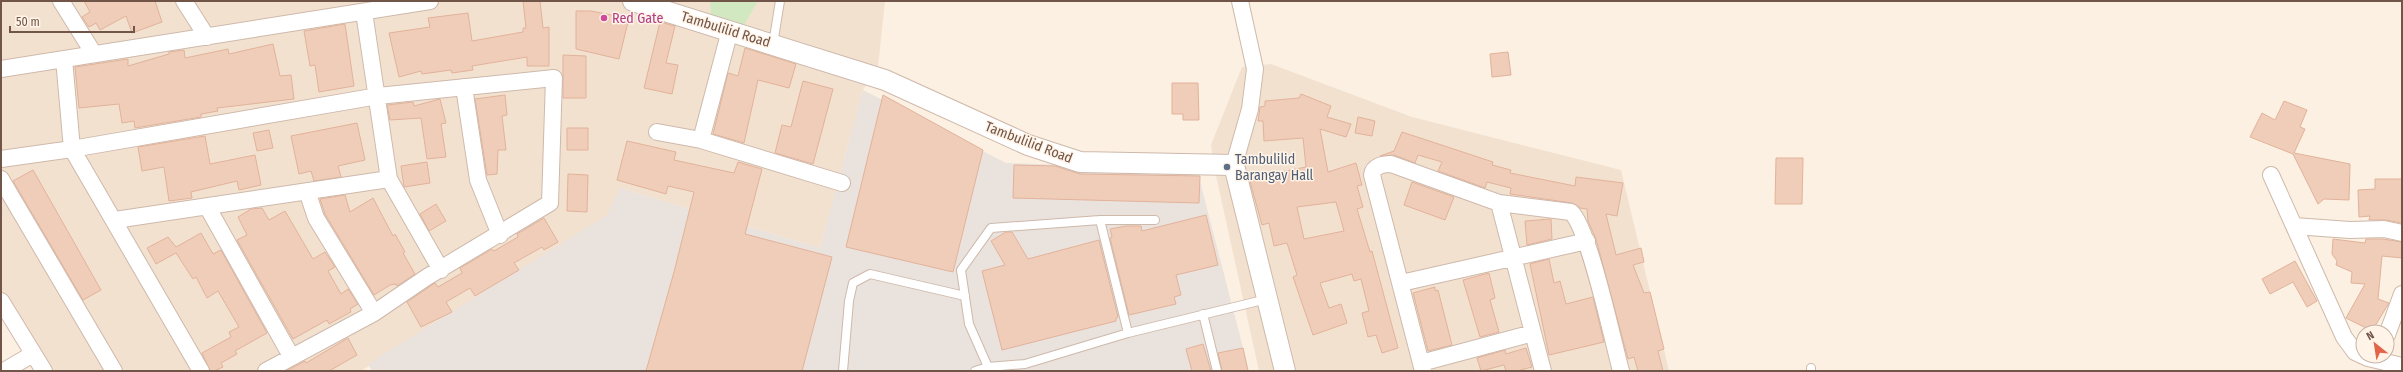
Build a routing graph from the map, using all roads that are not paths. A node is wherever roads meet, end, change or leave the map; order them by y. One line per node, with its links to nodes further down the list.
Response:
1 (61, 1): 11 (street)
2 (184, 1): 9 (street)
3 (430, 1): 7 (street)
4 (633, 1): 8 (street, Tambulilid Road)
5 (780, 1): 10 (lane)
6 (1240, 1): 20 (street)
7 (364, 12): 9 (street); 15 (street)
8 (730, 30): 10 (street, Tambulilid Road); 17 (street)
9 (207, 37): 11 (street)
10 (773, 44): 20 (street, Tambulilid Road)
11 (94, 54): 12 (street)
12 (64, 59): 13 (street); 18 (street)
13 (1, 69)
14 (464, 87): 15 (street); 33 (street); 33 (street)
15 (378, 96): 18 (street); 23 (street)
16 (657, 132): 17 (street)
17 (701, 140): 24 (street)
18 (72, 148): 19 (street); 28 (street)
19 (1, 159)
20 (1234, 165): 40 (street)
21 (2270, 175): 31 (street)
22 (1, 179): 54 (street)
23 (389, 179): 25 (street); 36 (street)
24 (842, 183)
25 (307, 192): 27 (street); 42 (street)
26 (1499, 203): 34 (street); 35 (street); 37 (street)
27 (208, 208): 28 (street); 49 (street)
28 (114, 220): 55 (street)
29 (1100, 220): 30 (lane); 39 (lane); 45 (lane)
30 (1155, 220)
31 (2294, 226): 32 (street); 47 (street)
32 (2402, 233)
33 (500, 235): 36 (street)
34 (1587, 241): 35 (street); 62 (street)
35 (1513, 258): 37 (street); 46 (street)
36 (440, 270): 42 (street)
37 (1401, 283): 50 (street)
38 (2402, 294): 44 (street)
39 (965, 296): 51 (lane); 57 (lane)
40 (1268, 299): 43 (lane); 60 (street)
41 (1, 301): 48 (street)
42 (374, 313): 49 (street)
43 (1203, 314): 45 (lane); 59 (lane)
44 (2391, 324)
45 (1128, 333): 51 (lane)
46 (1533, 333): 50 (street); 61 (street)
47 (2355, 352)
48 (33, 354): 52 (street); 53 (street)
49 (291, 356): 56 (street)
50 (1422, 367)
51 (988, 369): 58 (lane)
52 (4, 371)
53 (44, 371)
54 (114, 371)
55 (201, 371)
56 (266, 371)
57 (843, 371)
58 (975, 371)
59 (1216, 371)
60 (1285, 371)
61 (1543, 371)
62 (1621, 371)

